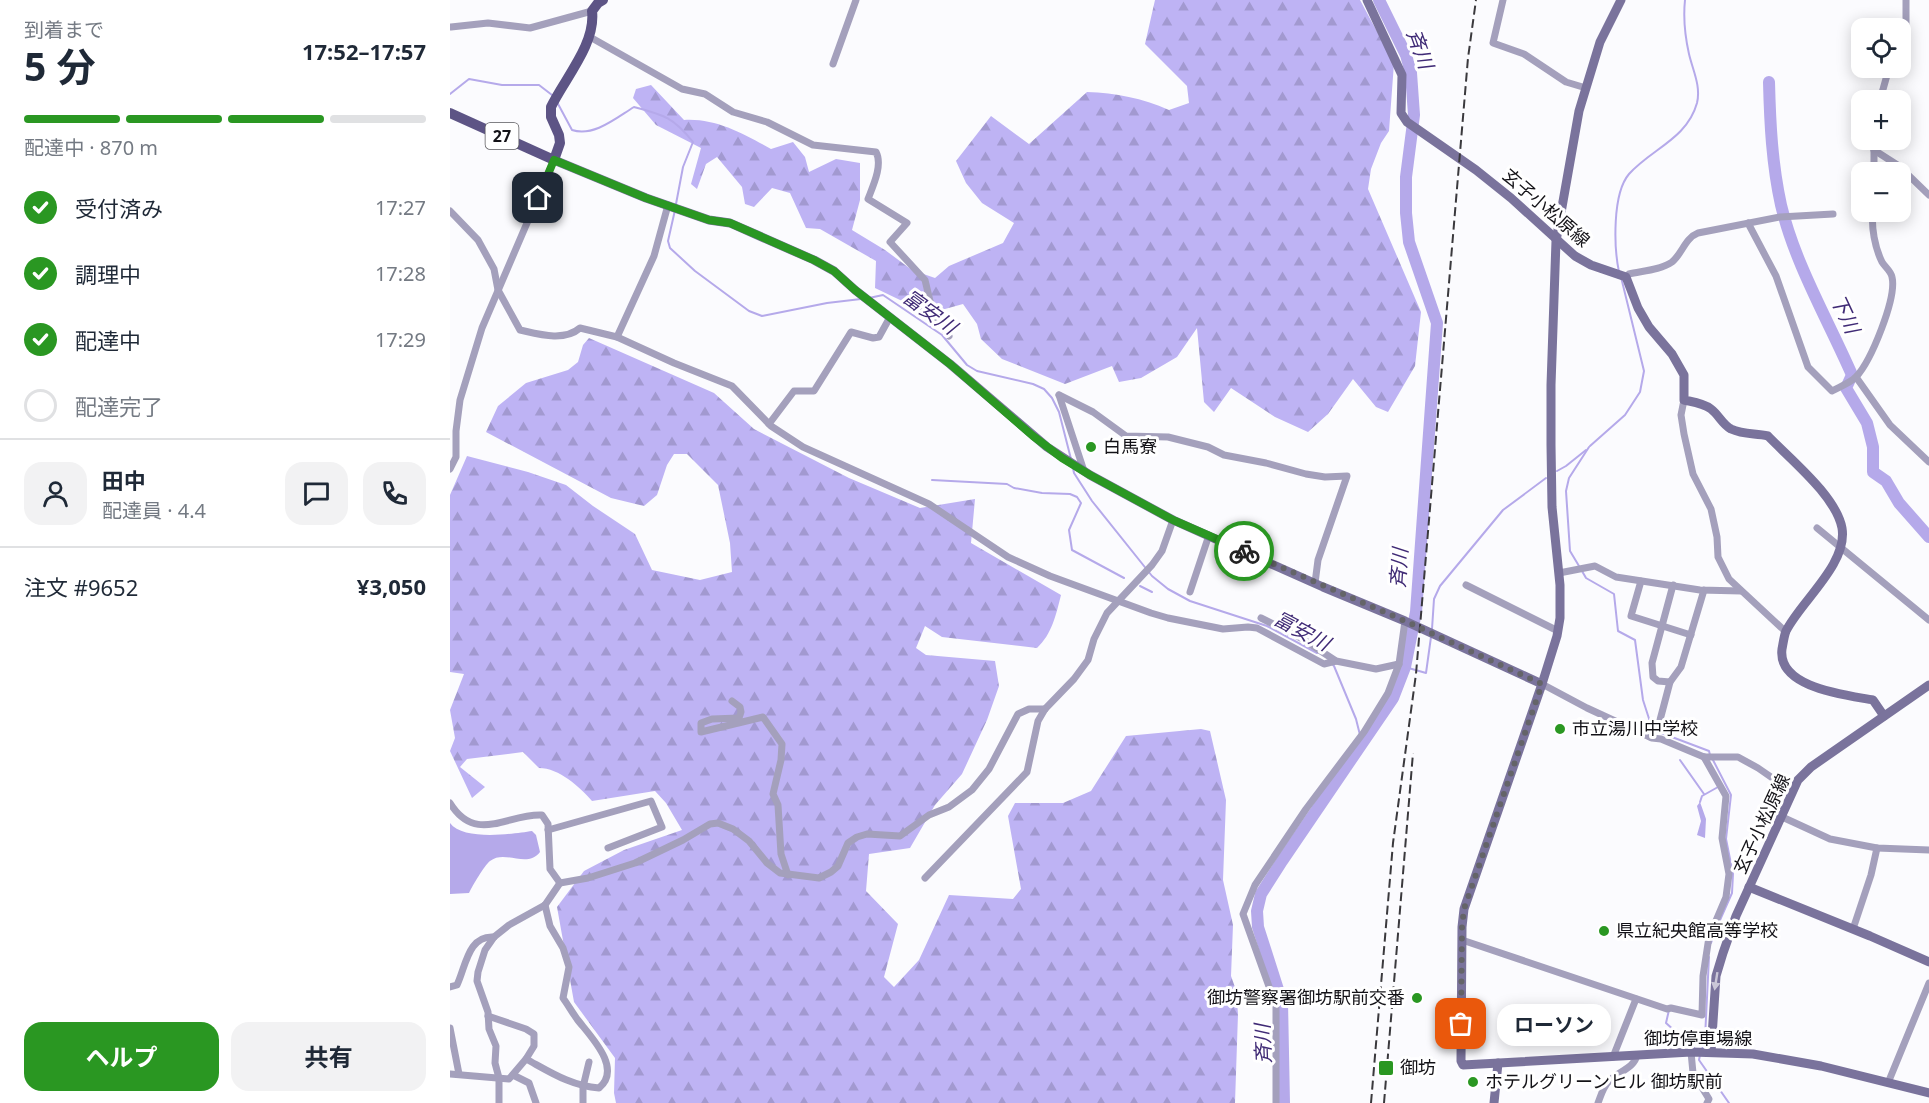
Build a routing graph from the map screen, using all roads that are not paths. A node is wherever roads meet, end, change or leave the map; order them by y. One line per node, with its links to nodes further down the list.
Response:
1 (603, 0): 7 (main road)
2 (856, 0): 11 (street)
3 (1367, 0): 23 (street, 玄子小松原線)
4 (1503, 0): 12 (street)
5 (1621, 0): 12 (street)
6 (1906, 0): 8 (street)
7 (592, 11): 9 (street); 10 (main road)
8 (1906, 18)
9 (451, 27)
10 (590, 37): 15 (main road); 27 (street)
11 (833, 64)
12 (1586, 88): 23 (street)
13 (450, 113): 15 (main road, 27)
14 (1874, 150): 16 (street); 17 (street)
15 (554, 160): 18 (street); 25 (street)
16 (1874, 162)
17 (1929, 195)
18 (668, 205): 26 (street); 28 (street)
19 (450, 211): 25 (street)
20 (1833, 214): 22 (street)
21 (1874, 222): 29 (street)
22 (1748, 223): 24 (street); 29 (street)
23 (1556, 241): 24 (street, 玄子小松原線); 39 (street)
24 (1626, 277): 30 (street)
25 (498, 290): 28 (street); 33 (street)
26 (890, 316): 31 (street); 34 (street)
27 (949, 336)
28 (617, 337): 31 (street)
29 (1856, 377): 32 (street)
30 (1684, 400): 38 (street); 45 (street)
31 (769, 423): 47 (street)
32 (1929, 462)
33 (450, 470)
34 (1085, 472): 35 (street); 41 (street)
35 (1173, 520): 37 (street); 47 (street)
36 (1817, 528): 38 (street)
37 (1209, 535): 41 (street); 46 (street)
38 (1841, 547): 49 (street); 53 (street)
39 (1559, 573): 40 (street); 52 (street)
40 (1641, 580): 43 (street); 51 (street)
41 (1316, 583): 50 (street)
42 (1466, 585): 52 (street)
43 (1673, 585): 44 (street); 51 (street)
44 (1704, 590): 45 (street); 54 (street)
45 (1742, 591): 53 (street)
46 (1190, 592)
47 (1117, 601): 55 (street); 61 (street)
48 (1261, 618): 55 (street)
49 (1929, 620)
50 (1405, 621): 56 (street); 58 (street)
51 (1662, 626): 54 (street); 57 (street)
52 (1558, 631): 58 (street)
53 (1786, 632): 62 (street)
54 (1691, 635): 57 (street)
55 (1336, 661): 56 (street)
56 (1399, 664): 105 (street)
57 (1670, 682): 63 (street)
58 (1542, 684): 63 (street); 79 (street)
59 (1929, 685): 62 (street, 玄子小松原線)
60 (732, 701): 72 (street)
61 (1045, 709): 72 (street); 73 (street)
62 (1884, 716): 65 (street, 玄子小松原線)
63 (1650, 737): 64 (street)
64 (1704, 757): 65 (street); 80 (street)
65 (1791, 791): 67 (street, 玄子小松原線)
66 (450, 803): 68 (street)
67 (1780, 816): 70 (street); 75 (street, 玄子小松原線)
68 (549, 830): 69 (street); 74 (street)
69 (608, 848)
70 (1877, 848): 71 (street); 77 (street)
71 (1929, 850)
72 (788, 875): 74 (street)
73 (925, 878)
74 (560, 884): 76 (street)
75 (1749, 887): 77 (street, 玄子小松原線); 81 (street)
76 (545, 905): 78 (street); 100 (street)
77 (1853, 929): 82 (street, 玄子小松原線)
78 (494, 938): 84 (street); 86 (street)
79 (1462, 940): 85 (street); 94 (street, 御坊停車場線)
80 (1708, 944): 81 (street); 85 (street)
81 (1724, 949): 89 (street, one-way to 89)
82 (1929, 962)
83 (1929, 983): 99 (street)
84 (450, 987)
85 (1636, 999): 91 (street)
86 (488, 1016): 92 (street); 98 (street)
87 (450, 1028): 96 (street)
88 (1691, 1052): 89 (street, 御坊停車場線); 90 (street, 御坊停車場線); 108 (street)
89 (1711, 1052): 99 (street, 御坊停車場線)
90 (1637, 1055): 91 (street, 御坊停車場線); 107 (street)
91 (1613, 1057): 94 (street, 御坊停車場線)
92 (526, 1059): 97 (street); 100 (street)
93 (589, 1062): 100 (street)
94 (1498, 1063): 106 (street)
95 (450, 1074): 96 (street)
96 (459, 1074): 98 (street)
97 (513, 1075): 98 (street); 103 (street)
98 (499, 1078): 102 (street)
99 (1888, 1083): 101 (street, 御坊停車場線)
100 (583, 1087): 104 (street)
101 (1929, 1093)
102 (499, 1103)
103 (536, 1103)
104 (583, 1103)
105 (1276, 1103)
106 (1494, 1103)
107 (1598, 1103)
108 (1707, 1103)

